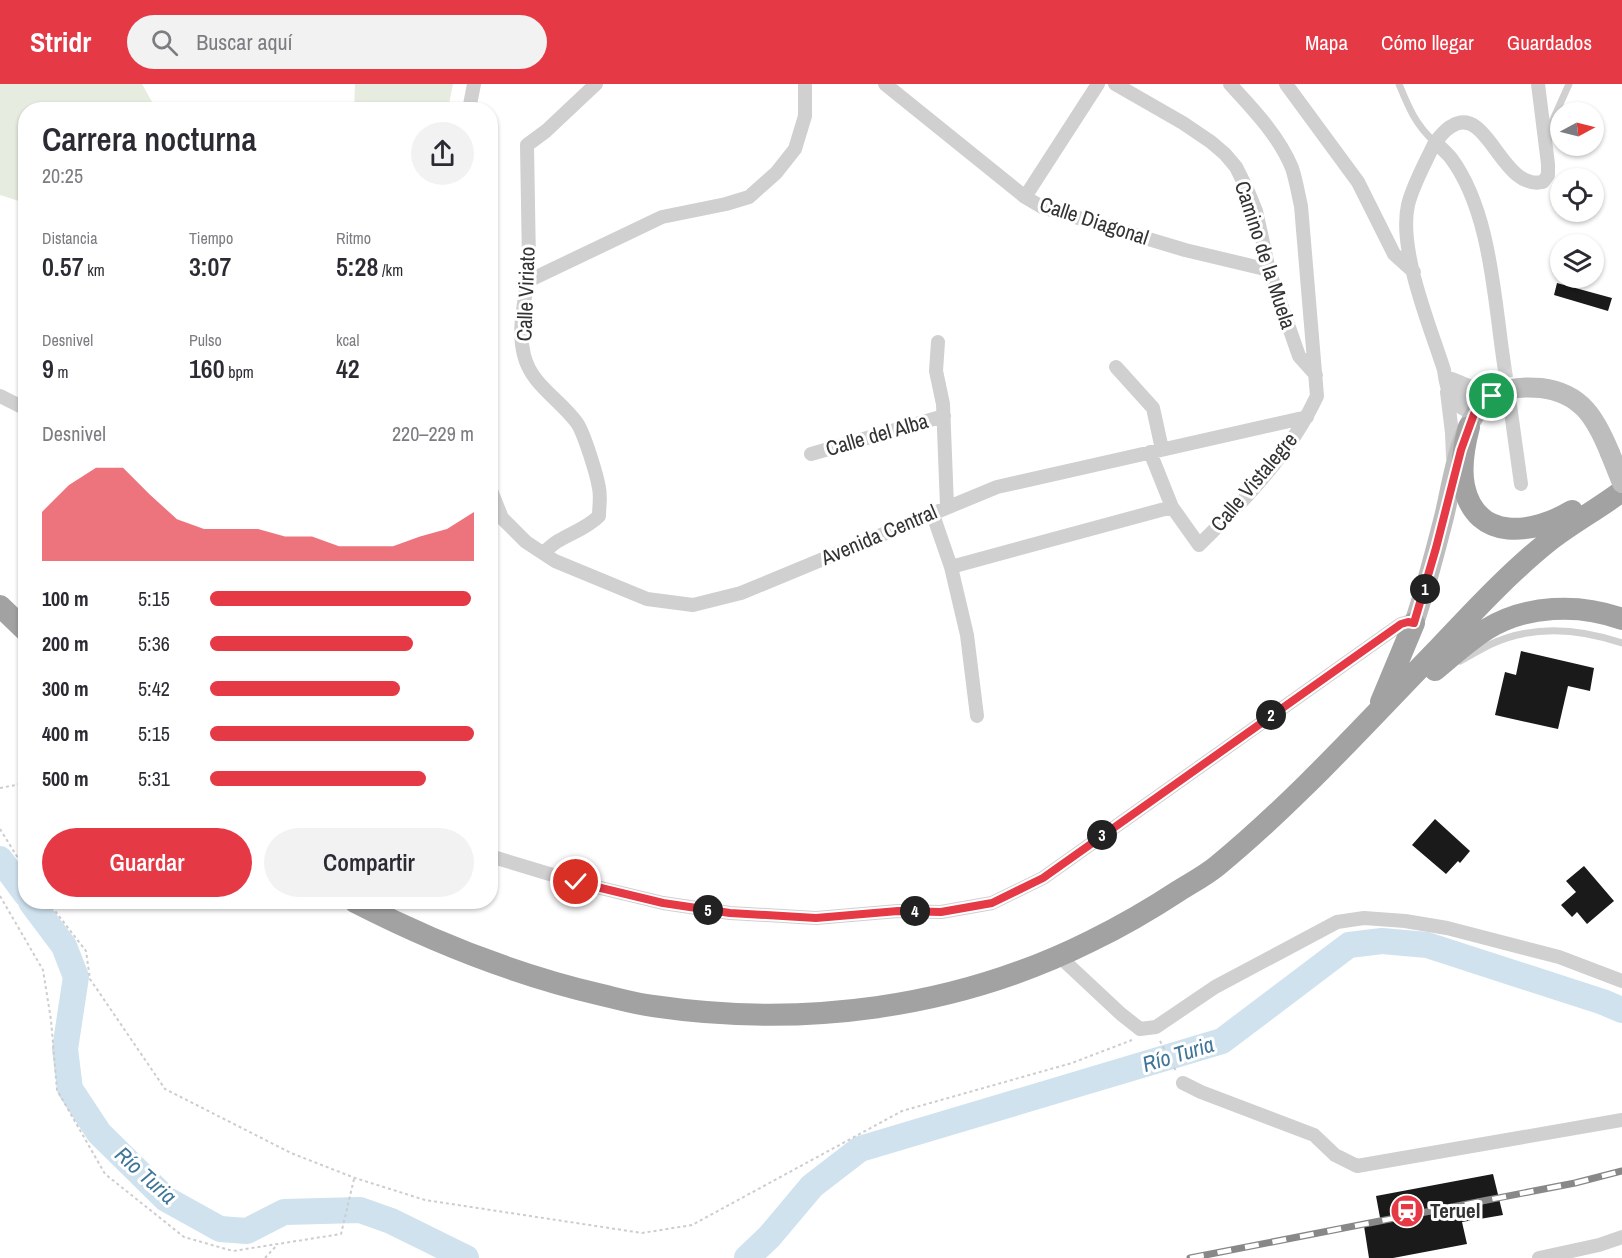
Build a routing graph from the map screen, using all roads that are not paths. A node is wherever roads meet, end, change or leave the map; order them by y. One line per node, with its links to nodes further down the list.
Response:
1 (474, 84): 12 (street)
2 (596, 84): 18 (street, Calle Viriato)
3 (805, 84): 18 (street)
4 (885, 84): 15 (street, Calle Diagonal)
5 (1098, 84): 15 (street)
6 (1115, 84): 16 (street, Camino de la Muela)
7 (1230, 84): 22 (street, Calle Vistalegre)
8 (1286, 84): 17 (street)
9 (1399, 84): 14 (lane)
10 (1538, 84): 13 (street)
11 (1569, 84): 13 (lane)
12 (470, 102)
13 (1545, 138): 14 (street)
14 (1435, 142): 17 (street); 20 (street)
15 (1025, 197): 16 (street, Calle Diagonal)
16 (1269, 270): 22 (street, Camino de la Muela)
17 (1414, 272): 23 (street)
18 (528, 281): 40 (street, Calle Viriato)
19 (938, 342): 27 (street)
20 (1504, 364)
21 (1116, 367): 30 (street)
22 (1316, 375): 28 (street, Calle Vistalegre)
23 (1447, 378): 25 (street); 29 (street); 34 (street)
24 (0, 396): 26 (street)
25 (1512, 396): 29 (main road); 32 (main road, bridge); 33 (street)
26 (18, 405)
27 (944, 416): 31 (street, Calle del Alba); 36 (street)
28 (1308, 417): 30 (street, Avenida Central); 37 (street, Calle Vistalegre)
29 (1472, 421): 32 (highway); 34 (main road)
30 (1156, 451): 36 (street, Avenida Central); 37 (street)
31 (811, 454)
32 (1622, 482)
33 (1521, 484)
34 (1452, 485): 45 (main road)
35 (1622, 491): 48 (highway)
36 (946, 507): 39 (street, Avenida Central)
37 (1172, 507): 41 (street)
38 (498, 508): 40 (street, Avenida Central)
39 (932, 512): 40 (street, Avenida Central); 41 (street)
40 (543, 553)
41 (951, 567): 50 (street)
42 (0, 606): 44 (highway)
43 (1622, 619): 47 (highway)
44 (18, 623)
45 (1414, 623): 49 (highway); 51 (street)
46 (1622, 643): 47 (lane)
47 (1443, 663): 48 (highway)
48 (1402, 686): 49 (highway)
49 (1376, 715): 53 (highway)
50 (977, 716)
51 (498, 858)
52 (369, 909): 53 (highway)
53 (1060, 957): 54 (street)
54 (1622, 981)
55 (1184, 1083): 56 (street)
56 (1622, 1120)
57 (1622, 1237): 58 (street)
58 (1548, 1257)

